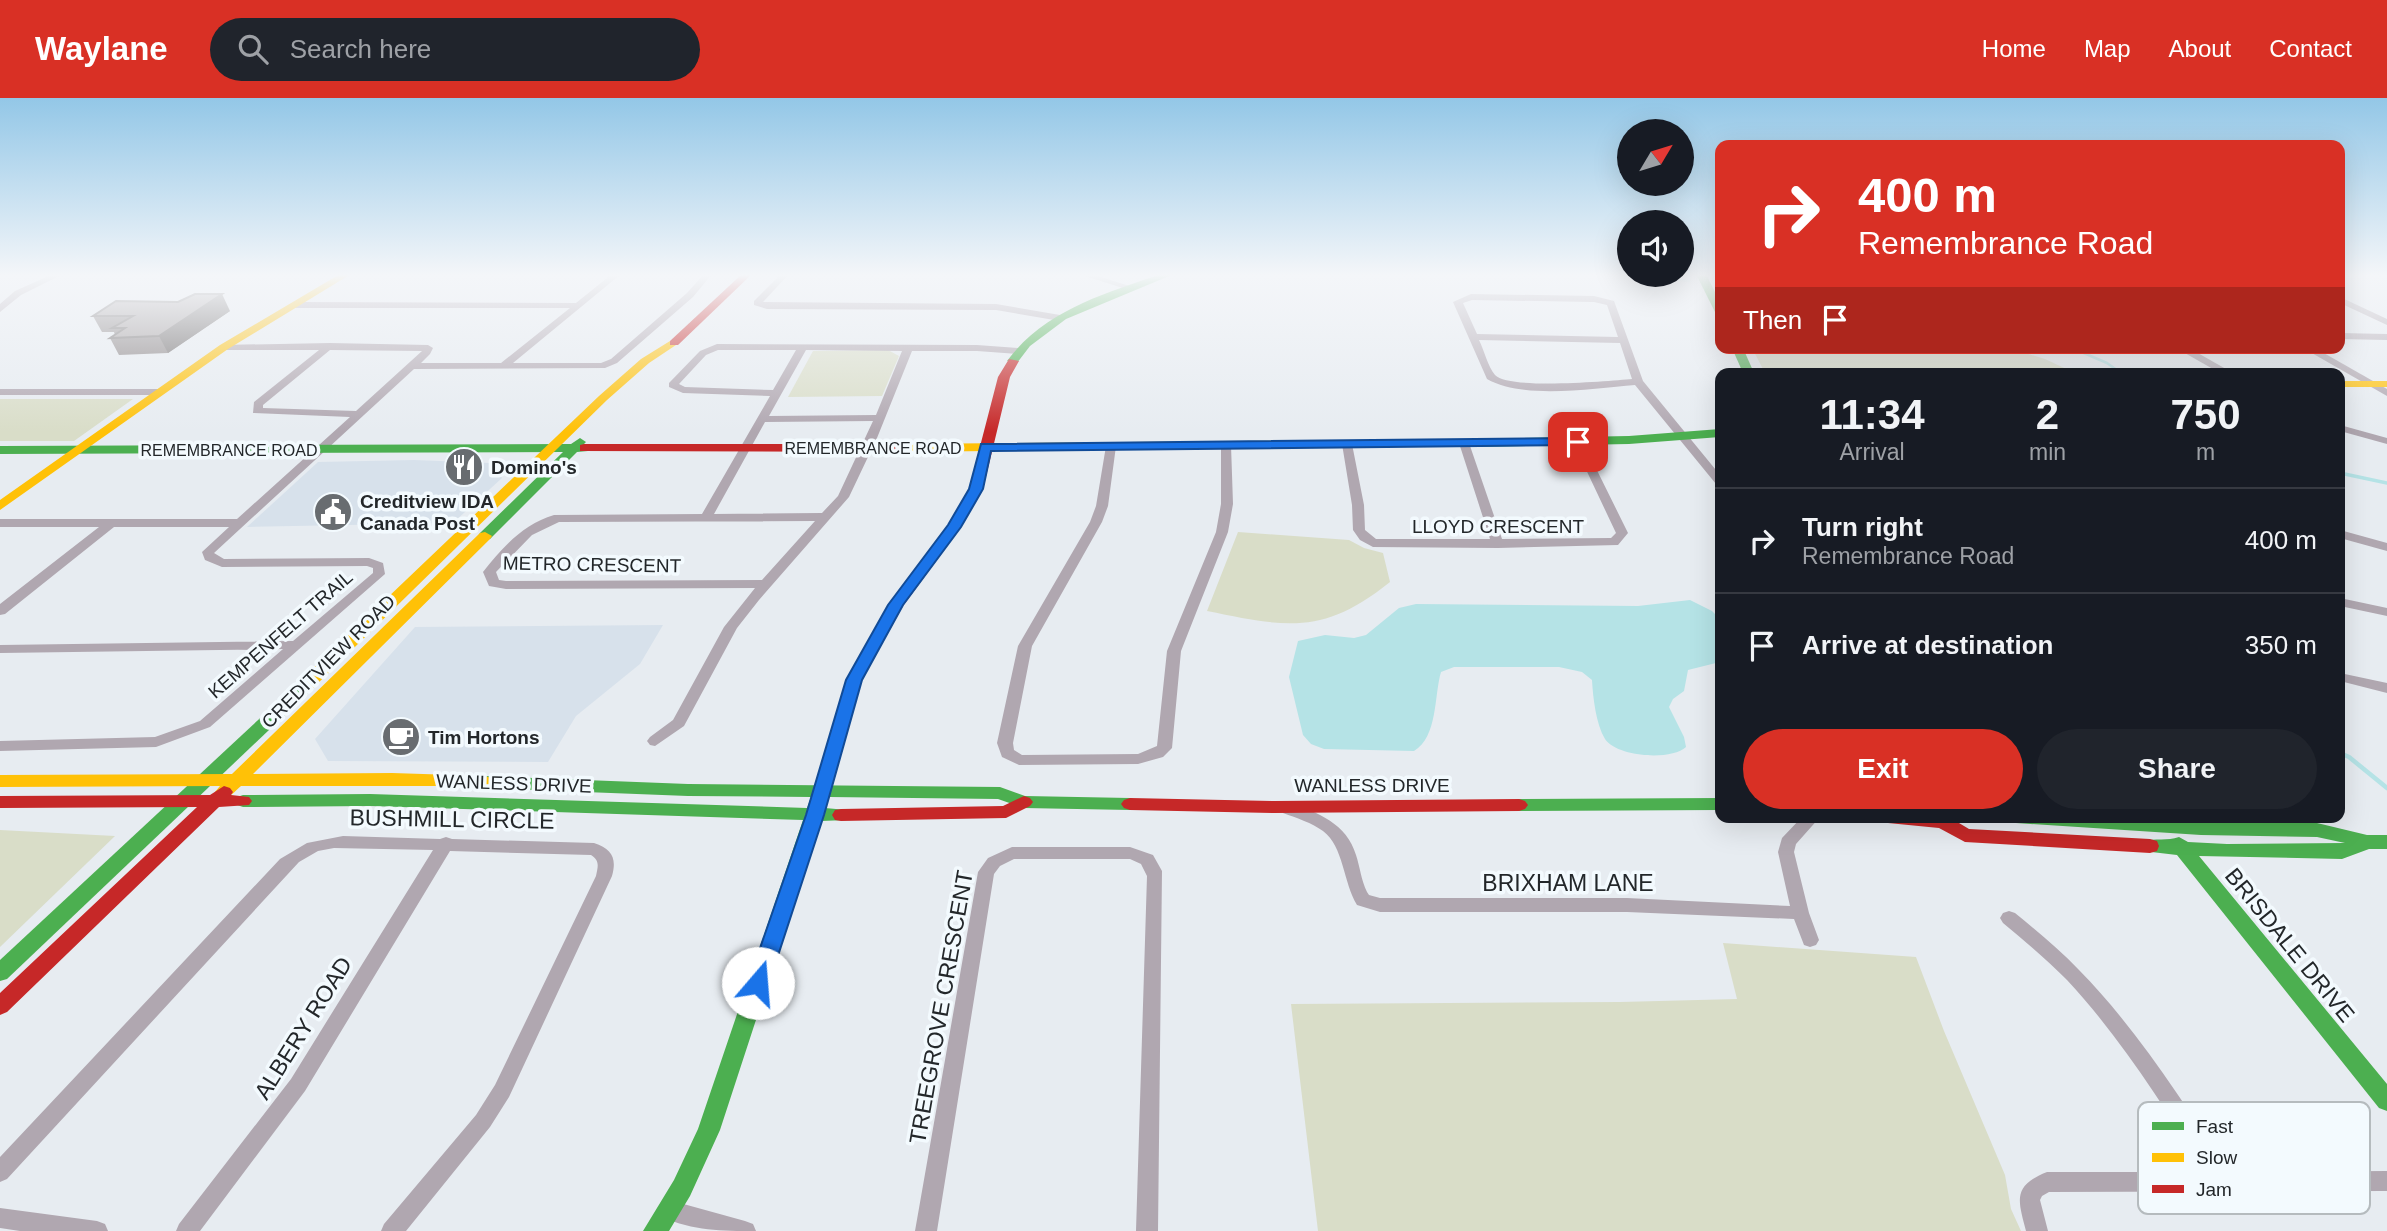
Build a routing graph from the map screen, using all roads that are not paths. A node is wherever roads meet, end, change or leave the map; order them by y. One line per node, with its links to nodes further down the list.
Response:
1 (258, 327): 13 (main road)
2 (549, 327): 20 (street)
3 (652, 327): 20 (street)
4 (692, 327): 47 (main road, CREDITVIEW ROAD)
5 (1049, 327): 16 (main road)
6 (1469, 327): 9 (street)
7 (1620, 327): 11 (street)
8 (2345, 336): 10 (street)
9 (1473, 337): 11 (street); 22 (street)
10 (2387, 337)
11 (1624, 340): 22 (street)
12 (330, 346): 13 (street); 19 (street); 29 (street)
13 (224, 347): 26 (main road)
14 (802, 348): 15 (street); 27 (street); 27 (street)
15 (908, 348): 16 (street); 30 (street)
16 (1018, 351): 41 (main road)
17 (2192, 354): 21 (street)
18 (2320, 354): 24 (street)
19 (412, 366): 20 (street); 29 (street, KEMPENFELT TRAIL)
20 (503, 366)
21 (2219, 368)
22 (1638, 382): 34 (street)
23 (2345, 384): 24 (main road)
24 (2379, 384): 28 (street)
25 (0, 392): 26 (street)
26 (160, 393): 45 (main road)
27 (776, 393): 31 (street)
28 (2387, 393)
29 (359, 414): 46 (street, KEMPENFELT TRAIL)
30 (880, 418): 31 (street); 42 (street)
31 (762, 419): 43 (street)
32 (2345, 429): 35 (street)
33 (1715, 433): 34 (main road, REMEMBRANCE ROAD)
34 (1683, 436): 36 (main road, REMEMBRANCE ROAD); 48 (street)
35 (2387, 441)
36 (1578, 442): 37 (main road, REMEMBRANCE ROAD); 58 (street, LLOYD CRESCENT)
37 (1464, 443): 38 (main road, REMEMBRANCE ROAD); 58 (street)
38 (1347, 444): 39 (main road, REMEMBRANCE ROAD); 58 (street, LLOYD CRESCENT)
39 (1226, 445): 40 (main road, REMEMBRANCE ROAD); 40 (street)
40 (1111, 446): 41 (main road, REMEMBRANCE ROAD)
41 (986, 447): 42 (main road, REMEMBRANCE ROAD); 73 (main road)
42 (867, 448): 43 (main road, REMEMBRANCE ROAD); 51 (street)
43 (745, 449): 47 (main road, REMEMBRANCE ROAD); 52 (street)
44 (0, 450): 45 (main road, REMEMBRANCE ROAD)
45 (79, 450): 46 (main road, REMEMBRANCE ROAD); 49 (main road)
46 (319, 450): 47 (main road, REMEMBRANCE ROAD); 55 (street, KEMPENFELT TRAIL)
47 (560, 451): 50 (main road, CREDITVIEW ROAD); 56 (main road, CREDITVIEW ROAD)
48 (1715, 476)
49 (0, 506)
50 (481, 516): 56 (main road); 70 (main road, CREDITVIEW ROAD)
51 (826, 517): 52 (street, METRO CRESCENT); 60 (street)
52 (706, 518): 60 (street, METRO CRESCENT)
53 (0, 523): 54 (street)
54 (111, 523): 55 (street); 62 (street)
55 (239, 523): 64 (street, KEMPENFELT TRAIL)
56 (485, 534): 71 (main road, CREDITVIEW ROAD)
57 (2345, 535): 59 (street)
58 (1498, 544)
59 (2387, 547)
60 (765, 584): 68 (street)
61 (2345, 603): 63 (street)
62 (0, 611)
63 (2387, 612)
64 (296, 645): 65 (street); 69 (street, KEMPENFELT TRAIL)
65 (0, 649)
66 (2345, 678): 67 (street)
67 (2387, 688)
68 (654, 741)
69 (0, 746)
70 (208, 780): 71 (main road, WANLESS DRIVE); 72 (main road, WANLESS DRIVE); 74 (main road, CREDITVIEW ROAD)
71 (237, 780): 73 (main road, WANLESS DRIVE); 75 (main road, CREDITVIEW ROAD)
72 (0, 781)
73 (822, 792): 77 (main road, WANLESS DRIVE); 80 (main road)
74 (186, 800): 75 (main road, WANLESS DRIVE); 76 (main road, WANLESS DRIVE); 92 (main road, CREDITVIEW ROAD)
75 (216, 800): 80 (main road, WANLESS DRIVE); 93 (main road, CREDITVIEW ROAD)
76 (0, 802)
77 (1024, 802): 79 (main road, WANLESS DRIVE); 80 (main road, WANLESS DRIVE)
78 (1715, 804): 79 (main road, WANLESS DRIVE)
79 (1284, 807): 89 (street, BRIXHAM LANE)
80 (815, 815): 98 (main road)
81 (1806, 823): 89 (street)
82 (1952, 823): 88 (main road)
83 (2162, 823): 88 (main road, BRISDALE DRIVE)
84 (2180, 823): 85 (main road)
85 (2367, 842): 86 (main road); 88 (main road)
86 (2387, 842)
87 (446, 843): 96 (street, BUSHMILL CIRCLE); 101 (street, ALBERY ROAD); 102 (street, BUSHMILL CIRCLE)
88 (2184, 849): 94 (main road, BRISDALE DRIVE)
89 (1800, 914): 91 (street)
90 (2009, 918): 95 (street)
91 (1810, 940)
92 (0, 973)
93 (0, 1006)
94 (2387, 1101)
95 (2170, 1102)
96 (0, 1172)
97 (2138, 1182): 107 (street)
98 (669, 1210): 103 (main road); 104 (street)
99 (0, 1218): 100 (street)
100 (97, 1231)
101 (187, 1231)
102 (392, 1231)
103 (655, 1231)
104 (746, 1231)
105 (926, 1231): 106 (street, TREEGROVE CRESCENT)
106 (1147, 1231)
107 (2037, 1231)

